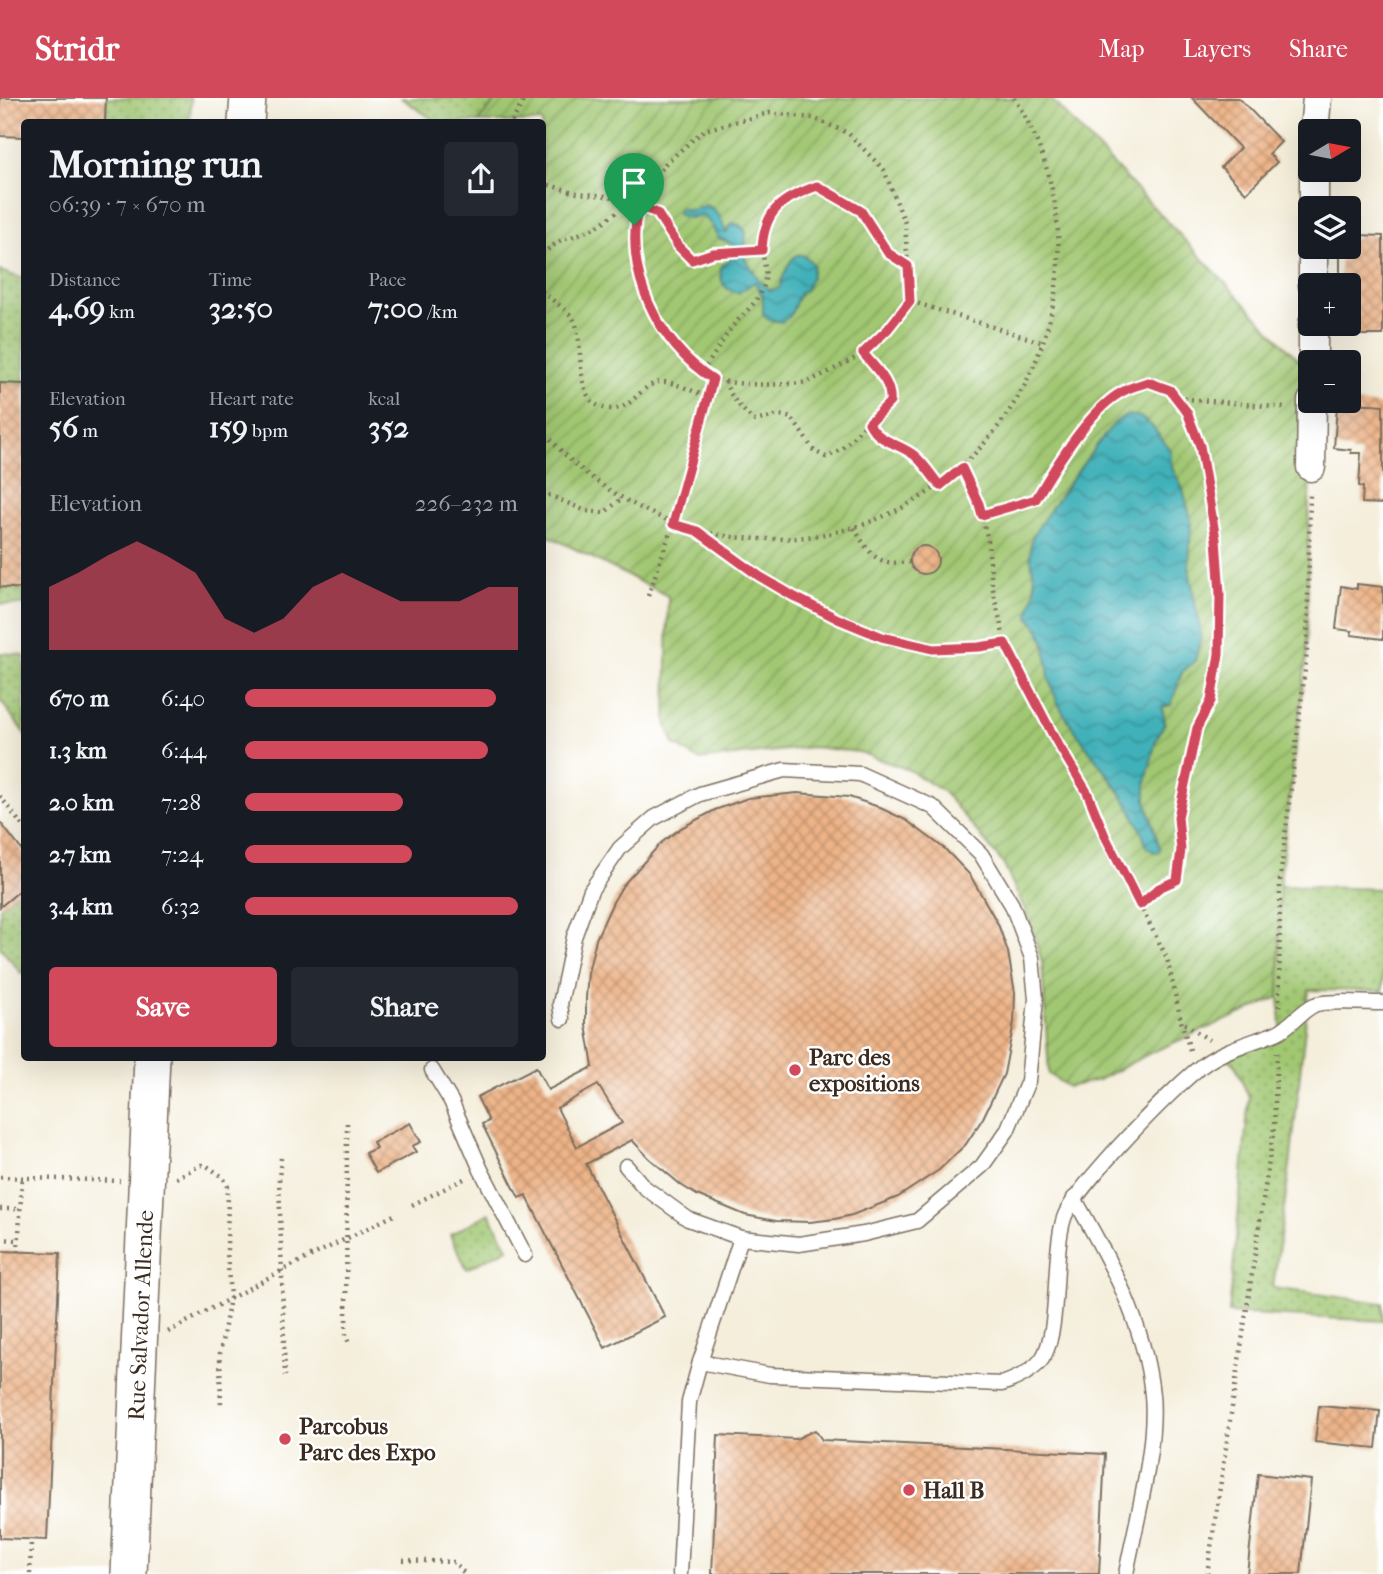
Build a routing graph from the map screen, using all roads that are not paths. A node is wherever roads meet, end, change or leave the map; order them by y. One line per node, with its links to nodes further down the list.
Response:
1 (248, 98): 3 (street)
2 (1317, 98): 4 (street)
3 (246, 119)
4 (1315, 119)
5 (1312, 413): 6 (street)
6 (1311, 467)
7 (1383, 1003): 12 (lane)
8 (562, 1019): 13 (lane)
9 (152, 1061): 16 (street, Rue Salvador Allende)
10 (432, 1070): 14 (lane)
11 (626, 1166): 13 (lane)
12 (1074, 1198): 15 (lane); 18 (lane)
13 (741, 1238): 15 (lane)
14 (525, 1255)
15 (700, 1362): 17 (lane)
16 (129, 1574)
17 (680, 1574)
18 (1126, 1574)

